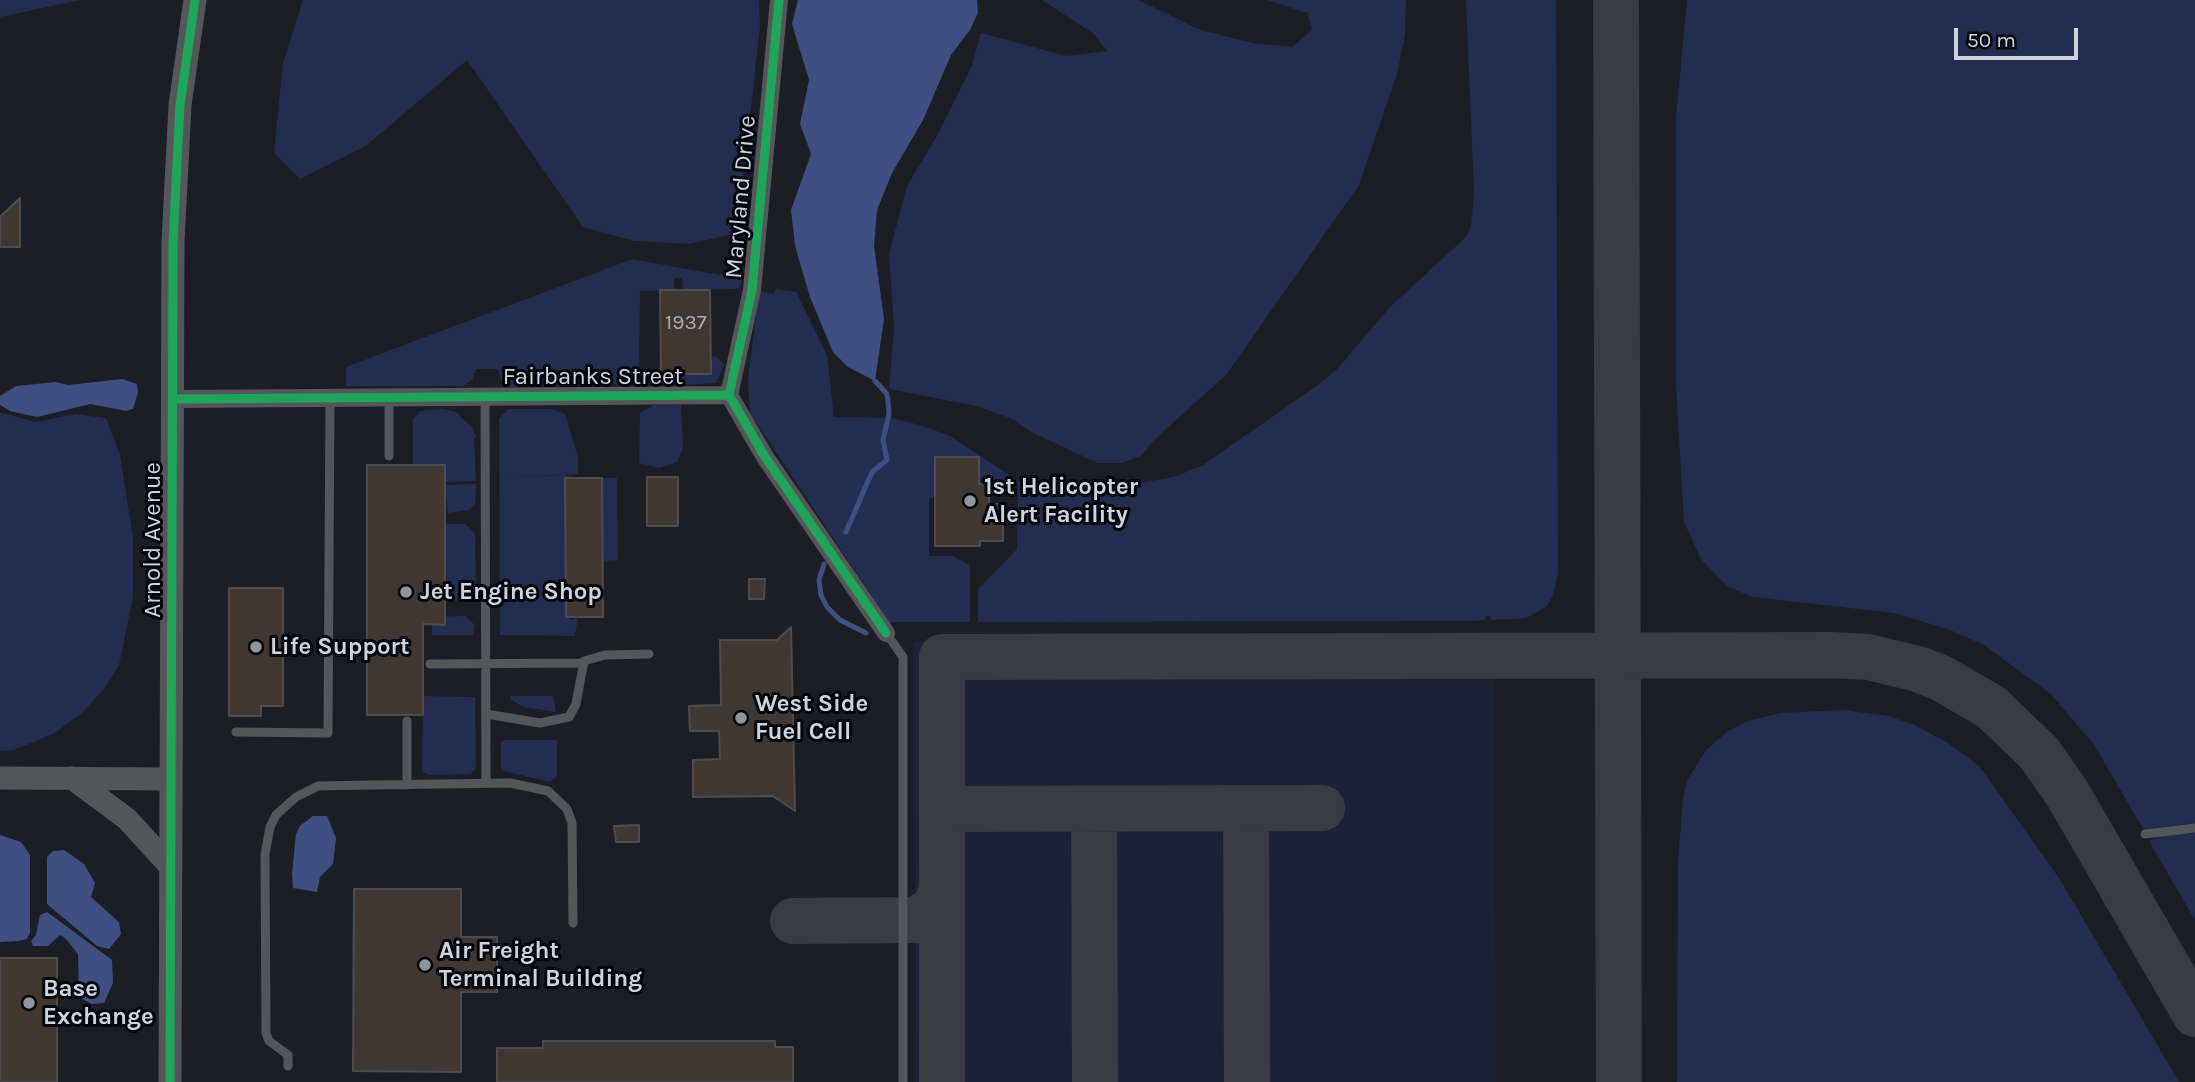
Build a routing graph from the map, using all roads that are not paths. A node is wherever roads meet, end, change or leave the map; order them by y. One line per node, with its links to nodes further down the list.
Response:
1 (195, 0): 5 (street, Arnold Avenue)
2 (779, 0): 3 (street, Maryland Drive)
3 (729, 395): 4 (street, Fairbanks Street); 9 (street)
4 (485, 397): 6 (street, Fairbanks Street); 11 (lane)
5 (173, 399): 7 (street, Fairbanks Street); 19 (street, Arnold Avenue)
6 (389, 399): 7 (street, Fairbanks Street); 8 (lane)
7 (330, 400): 16 (lane)
8 (389, 456)
9 (886, 633): 28 (lane)
10 (649, 654): 12 (lane)
11 (485, 663): 12 (lane); 13 (lane); 14 (lane)
12 (583, 663): 14 (lane)
13 (430, 664)
14 (486, 714): 20 (lane)
15 (407, 721): 21 (lane)
16 (236, 732)
17 (0, 778): 18 (street)
18 (72, 778): 19 (street); 24 (street)
19 (170, 779): 24 (street, Arnold Avenue)
20 (486, 783): 21 (lane); 25 (lane)
21 (407, 785): 26 (lane)
22 (2195, 828): 23 (lane)
23 (2145, 834)
24 (170, 866): 27 (street, Arnold Avenue)
25 (573, 923)
26 (288, 1066)
27 (170, 1082)
28 (902, 1082)

